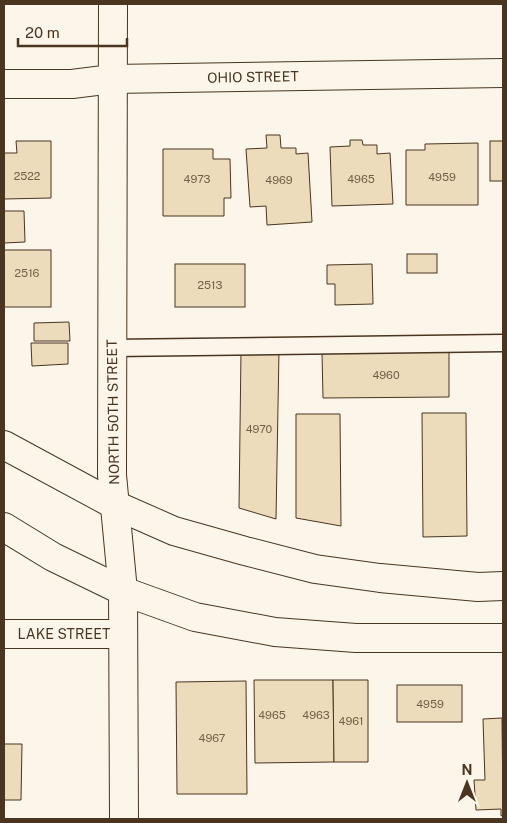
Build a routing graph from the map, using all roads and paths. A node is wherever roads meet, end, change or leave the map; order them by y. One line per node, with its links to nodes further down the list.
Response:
1 (113, 4): 3 (street, NORTH 50TH STREET)
2 (503, 73): 3 (street, OHIO STREET)
3 (112, 79): 4 (street, OHIO STREET); 6 (street, NORTH 50TH STREET)
4 (4, 84)
5 (503, 343): 6 (lane)
6 (112, 348): 8 (street, NORTH 50TH STREET)
7 (4, 445): 8 (street)
8 (115, 505): 10 (street); 11 (street, NORTH 50TH STREET)
9 (4, 527): 11 (street)
10 (503, 586)
11 (123, 591): 13 (street, NORTH 50TH STREET); 14 (street)
12 (4, 634): 13 (street, LAKE STREET)
13 (123, 634): 15 (street, NORTH 50TH STREET)
14 (503, 638)
15 (124, 819)

